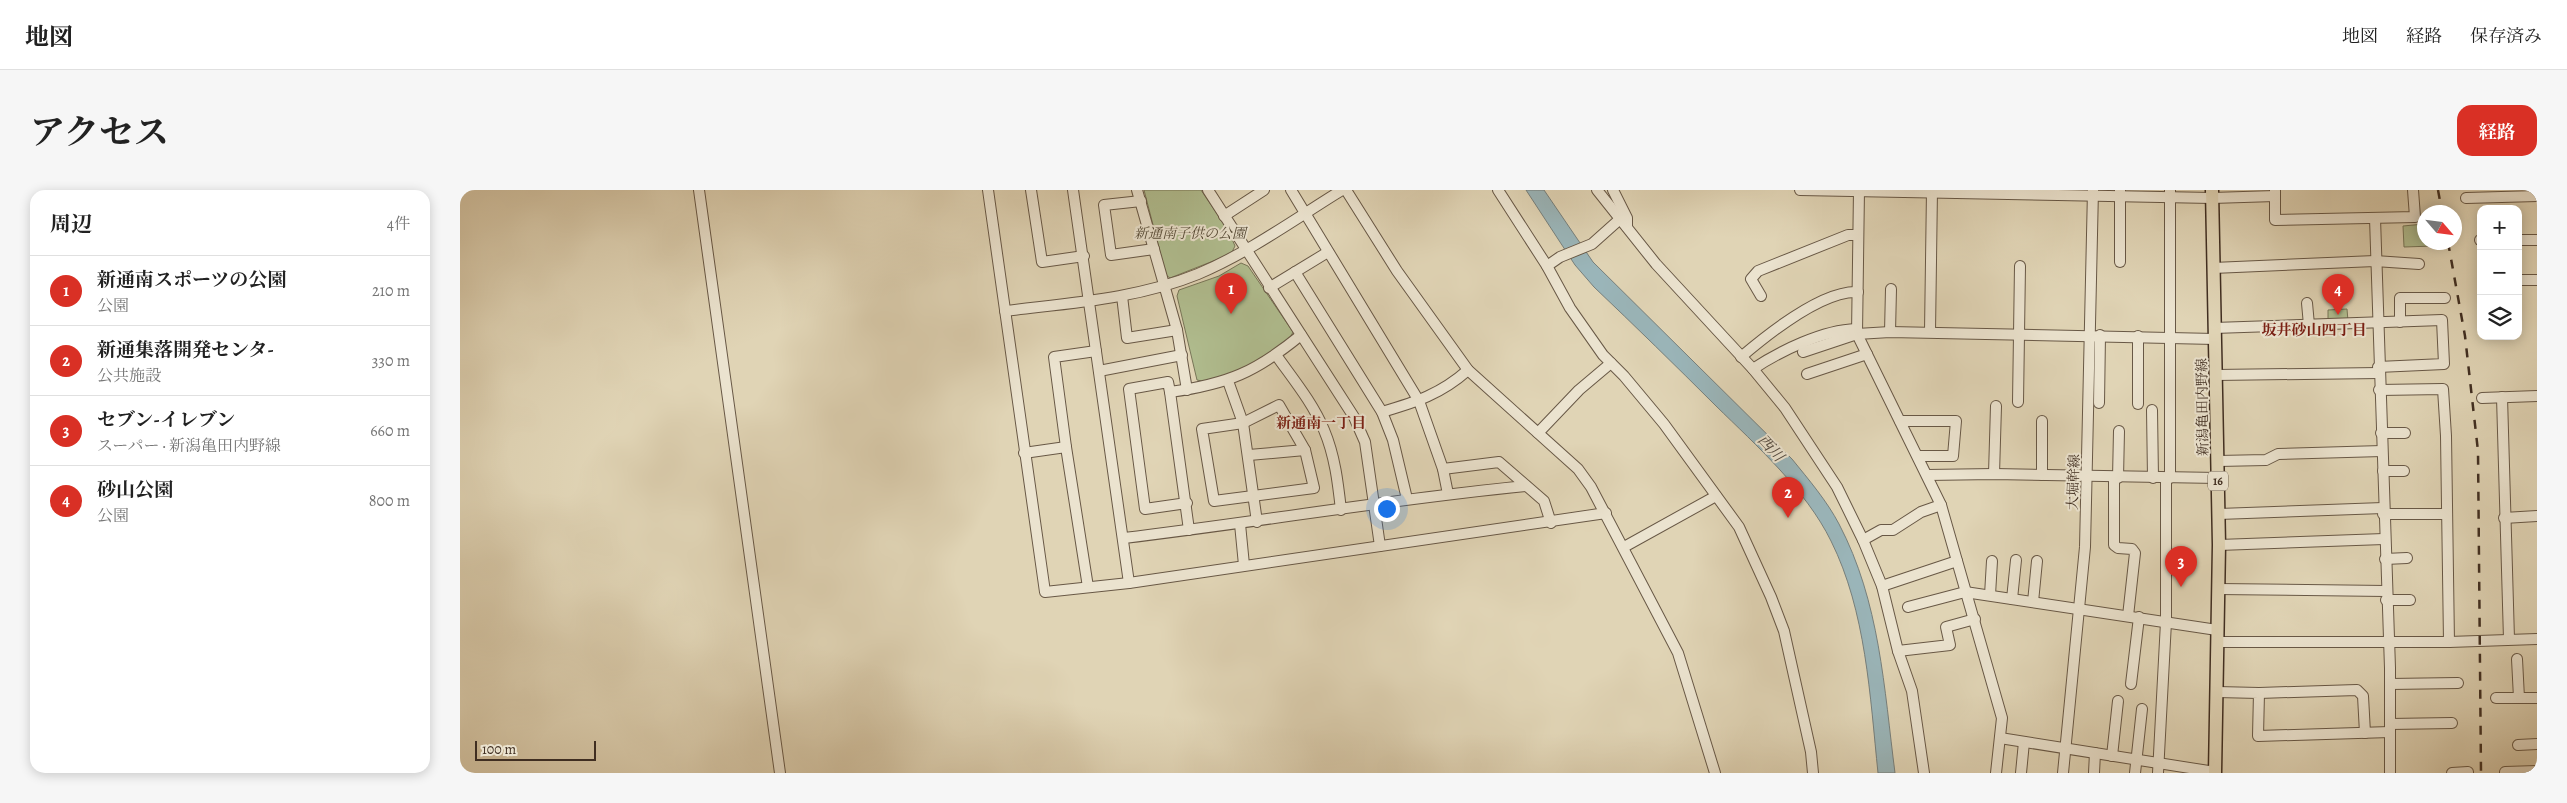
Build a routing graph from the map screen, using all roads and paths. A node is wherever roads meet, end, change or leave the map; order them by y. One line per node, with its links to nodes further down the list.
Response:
1 (699, 190): 208 (street)
2 (988, 190): 61 (street)
3 (1031, 190): 42 (street)
4 (1073, 190): 42 (street)
5 (1137, 190): 30 (street)
6 (1208, 190): 32 (street)
7 (1264, 190): 27 (street)
8 (1291, 190): 31 (street)
9 (1342, 190): 31 (street)
10 (1346, 190): 83 (street)
11 (1498, 190): 46 (street)
12 (1598, 190): 34 (street)
13 (1613, 190): 35 (street)
14 (1800, 190): 16 (street)
15 (2412, 190): 33 (street)
16 (1859, 191): 17 (street); 36 (street)
17 (1932, 191): 18 (street); 68 (street)
18 (1976, 191): 19 (street)
19 (2003, 192): 20 (street)
20 (2043, 192): 21 (street)
21 (2092, 193): 22 (street); 72 (street, 大堀幹線)
22 (2120, 193): 23 (street); 44 (street)
23 (2145, 193): 25 (street)
24 (2275, 193): 26 (street); 33 (street)
25 (2170, 194): 26 (street); 74 (street)
26 (2212, 194): 48 (main road, 新潟亀田内野線 / 16)
27 (1247, 195): 32 (street)
28 (2537, 196): 29 (street)
29 (2466, 198)
30 (1141, 201): 39 (street); 39 (street)
31 (1305, 213): 40 (street); 41 (street)
32 (1224, 216): 40 (street)
33 (2375, 218): 43 (street)
34 (1620, 220): 35 (street); 46 (street)
35 (1627, 228): 80 (street)
36 (1858, 235): 55 (street); 57 (street)
37 (2522, 240): 38 (street)
38 (2537, 240)
39 (1154, 249): 52 (street)
40 (1245, 249): 52 (street); 53 (street)
41 (1328, 252): 49 (street); 95 (street)
42 (1084, 256): 59 (street)
43 (2376, 261): 45 (street); 48 (street); 63 (street)
44 (2120, 262)
45 (2419, 264)
46 (1547, 266): 81 (street)
47 (2020, 266): 70 (street)
48 (2213, 268): 69 (main road, 新潟亀田内野線 / 16)
49 (1295, 272): 53 (street); 101 (street)
50 (2522, 280): 51 (street)
51 (2537, 280)
52 (1164, 285): 56 (street); 65 (street)
53 (1269, 288): 71 (street)
54 (1890, 289): 67 (street)
55 (1858, 292): 66 (street); 80 (street)
56 (1122, 296): 59 (street); 65 (street)
57 (1762, 296)
58 (2445, 298): 62 (street)
59 (1089, 301): 61 (street); 75 (street)
60 (2307, 304): 64 (street)
61 (1005, 311): 112 (street)
62 (2400, 322): 63 (street); 84 (street)
63 (2377, 323): 64 (street); 84 (street)
64 (2309, 325): 69 (street)
65 (1177, 330): 78 (street)
66 (1857, 331): 67 (street); 76 (street); 77 (street); 82 (street)
67 (1890, 332): 68 (street)
68 (1930, 332): 70 (street)
69 (2214, 333): 74 (street); 87 (main road, 新潟亀田内野線 / 16)
70 (2019, 334): 72 (street); 96 (street)
71 (1301, 335): 79 (street); 133 (street)
72 (2095, 335): 73 (street); 97 (street); 122 (street, 大堀幹線)
73 (2138, 336): 74 (street); 98 (street)
74 (2170, 337): 125 (street)
75 (1096, 351): 85 (street); 109 (street)
76 (1803, 352)
77 (1867, 354): 86 (street); 102 (street)
78 (1182, 355): 85 (street); 89 (street)
79 (1276, 355): 88 (street); 135 (street)
80 (1741, 357): 82 (street)
81 (1611, 363): 106 (street); 130 (street)
82 (1753, 369): 148 (street)
83 (1468, 370): 95 (street); 106 (street)
84 (2379, 370): 87 (street); 90 (street)
85 (1099, 371): 146 (street)
86 (1807, 374)
87 (2216, 374): 115 (main road, 新潟亀田内野線 / 16)
88 (1228, 381): 89 (street); 104 (street)
89 (1188, 390): 91 (street)
90 (2379, 390): 107 (street); 139 (street)
91 (1170, 392): 132 (street); 132 (street)
92 (2537, 396): 93 (street)
93 (2502, 397): 94 (street); 141 (street)
94 (2482, 398)
95 (1419, 401): 101 (street); 116 (street)
96 (2018, 402)
97 (2099, 403)
98 (2138, 404)
99 (1996, 406): 119 (street)
100 (2152, 410): 124 (street)
101 (1382, 412): 131 (street)
102 (1900, 421): 114 (street); 114 (street)
103 (2042, 421): 121 (street)
104 (1243, 423): 110 (street); 113 (street); 129 (street)
105 (2118, 431): 123 (street)
106 (1538, 432): 137 (street)
107 (2381, 433): 108 (street); 111 (street)
108 (2405, 433)
109 (1066, 447): 112 (street); 161 (street)
110 (1305, 450): 113 (street); 129 (street)
111 (2382, 451): 115 (street); 118 (street)
112 (1024, 453): 161 (street)
113 (1248, 455): 129 (street)
114 (1918, 456): 120 (street)
115 (2218, 461): 126 (main road, 新潟亀田内野線 / 16)
116 (1443, 469): 127 (street); 128 (street)
117 (2404, 471): 118 (street)
118 (2382, 472): 136 (street)
119 (1994, 474): 120 (street); 121 (street)
120 (1927, 475): 134 (street)
121 (2042, 475): 122 (street)
122 (2087, 477): 123 (street); 170 (street, 大堀幹線)
123 (2116, 478): 124 (street); 171 (street)
124 (2153, 478): 125 (street)
125 (2168, 478): 126 (street); 174 (street)
126 (2218, 478): 138 (main road, 新潟亀田内野線 / 16)
127 (1526, 486): 128 (street); 143 (street)
128 (1448, 494): 131 (street)
129 (1252, 496): 142 (street)
130 (1716, 496): 151 (street); 210 (street)
131 (1407, 499): 133 (street)
132 (1186, 503): 145 (street)
133 (1375, 503): 135 (street); 150 (street)
134 (1941, 505): 148 (street); 155 (street)
135 (1341, 510): 142 (street)
136 (2383, 511): 138 (street); 139 (street); 147 (street)
137 (1606, 513): 143 (street); 151 (street)
138 (2219, 514): 149 (main road, 新潟亀田内野線 / 16)
139 (2446, 514): 179 (street)
140 (2537, 516): 141 (street)
141 (2504, 518): 176 (street)
142 (1258, 522): 144 (street)
143 (1551, 523): 150 (street)
144 (1240, 524): 145 (street); 158 (street)
145 (1189, 530): 146 (street)
146 (1124, 538): 159 (street)
147 (2384, 539): 149 (street); 153 (street)
148 (1863, 540): 160 (street)
149 (2219, 545): 162 (main road, 新潟亀田内野線 / 16)
150 (1380, 546): 158 (street)
151 (1624, 547): 209 (street)
152 (2407, 558): 153 (street)
153 (2385, 559): 165 (street)
154 (2016, 560): 166 (street)
155 (1957, 561): 160 (street); 163 (street)
156 (1992, 561): 164 (street)
157 (2037, 561): 168 (street)
158 (1244, 565): 159 (street)
159 (1129, 583): 161 (street)
160 (1882, 586): 180 (street)
161 (1088, 587)
162 (2218, 589): 165 (street); 175 (main road, 新潟亀田内野線 / 16)
163 (1965, 592): 164 (street); 169 (street); 173 (street)
164 (1990, 595): 166 (street)
165 (2386, 595): 167 (street); 178 (street)
166 (2012, 599): 168 (street)
167 (2410, 600)
168 (2033, 602): 170 (street)
169 (1908, 607)
170 (2080, 609): 171 (street); 199 (street, 大堀幹線)
171 (2128, 616): 172 (street)
172 (2139, 617): 174 (street); 183 (street)
173 (1975, 619): 180 (street); 195 (street)
174 (2166, 622): 175 (street); 203 (street)
175 (2217, 636): 178 (street); 185 (main road, 新潟亀田内野線 / 16)
176 (2509, 639): 177 (street); 179 (street)
177 (2537, 639)
178 (2388, 642): 179 (street); 184 (street)
179 (2450, 642)
180 (1898, 651): 211 (street)
181 (2517, 659): 188 (street)
182 (2458, 683): 184 (street)
183 (2131, 684)
184 (2390, 684): 193 (street)
185 (2217, 692): 186 (street); 205 (main road, 新潟亀田内野線 / 16)
186 (2259, 693): 194 (street); 194 (street)
187 (2496, 698): 188 (street)
188 (2519, 698): 189 (street)
189 (2537, 698)
190 (2118, 701): 201 (street)
191 (2142, 709): 202 (street)
192 (2452, 723): 193 (street)
193 (2390, 728): 194 (street); 217 (street)
194 (2365, 733)
195 (2000, 738): 196 (street); 212 (street)
196 (2024, 742): 199 (street); 213 (street)
197 (2537, 744): 198 (street)
198 (2518, 745)
199 (2066, 749): 200 (street); 214 (street, 大堀幹線)
200 (2095, 753): 201 (street); 215 (street)
201 (2112, 756): 202 (street)
202 (2136, 759): 203 (street); 216 (street)
203 (2158, 768): 205 (street)
204 (2537, 771): 207 (street)
205 (2215, 772)
206 (2468, 772): 218 (street)
207 (2505, 772)
208 (780, 773)
209 (1715, 773)
210 (1813, 773)
211 (1924, 773)
212 (1996, 773)
213 (2021, 773)
214 (2063, 773)
215 (2094, 773)
216 (2135, 773)
217 (2390, 773)
218 (2452, 773)

